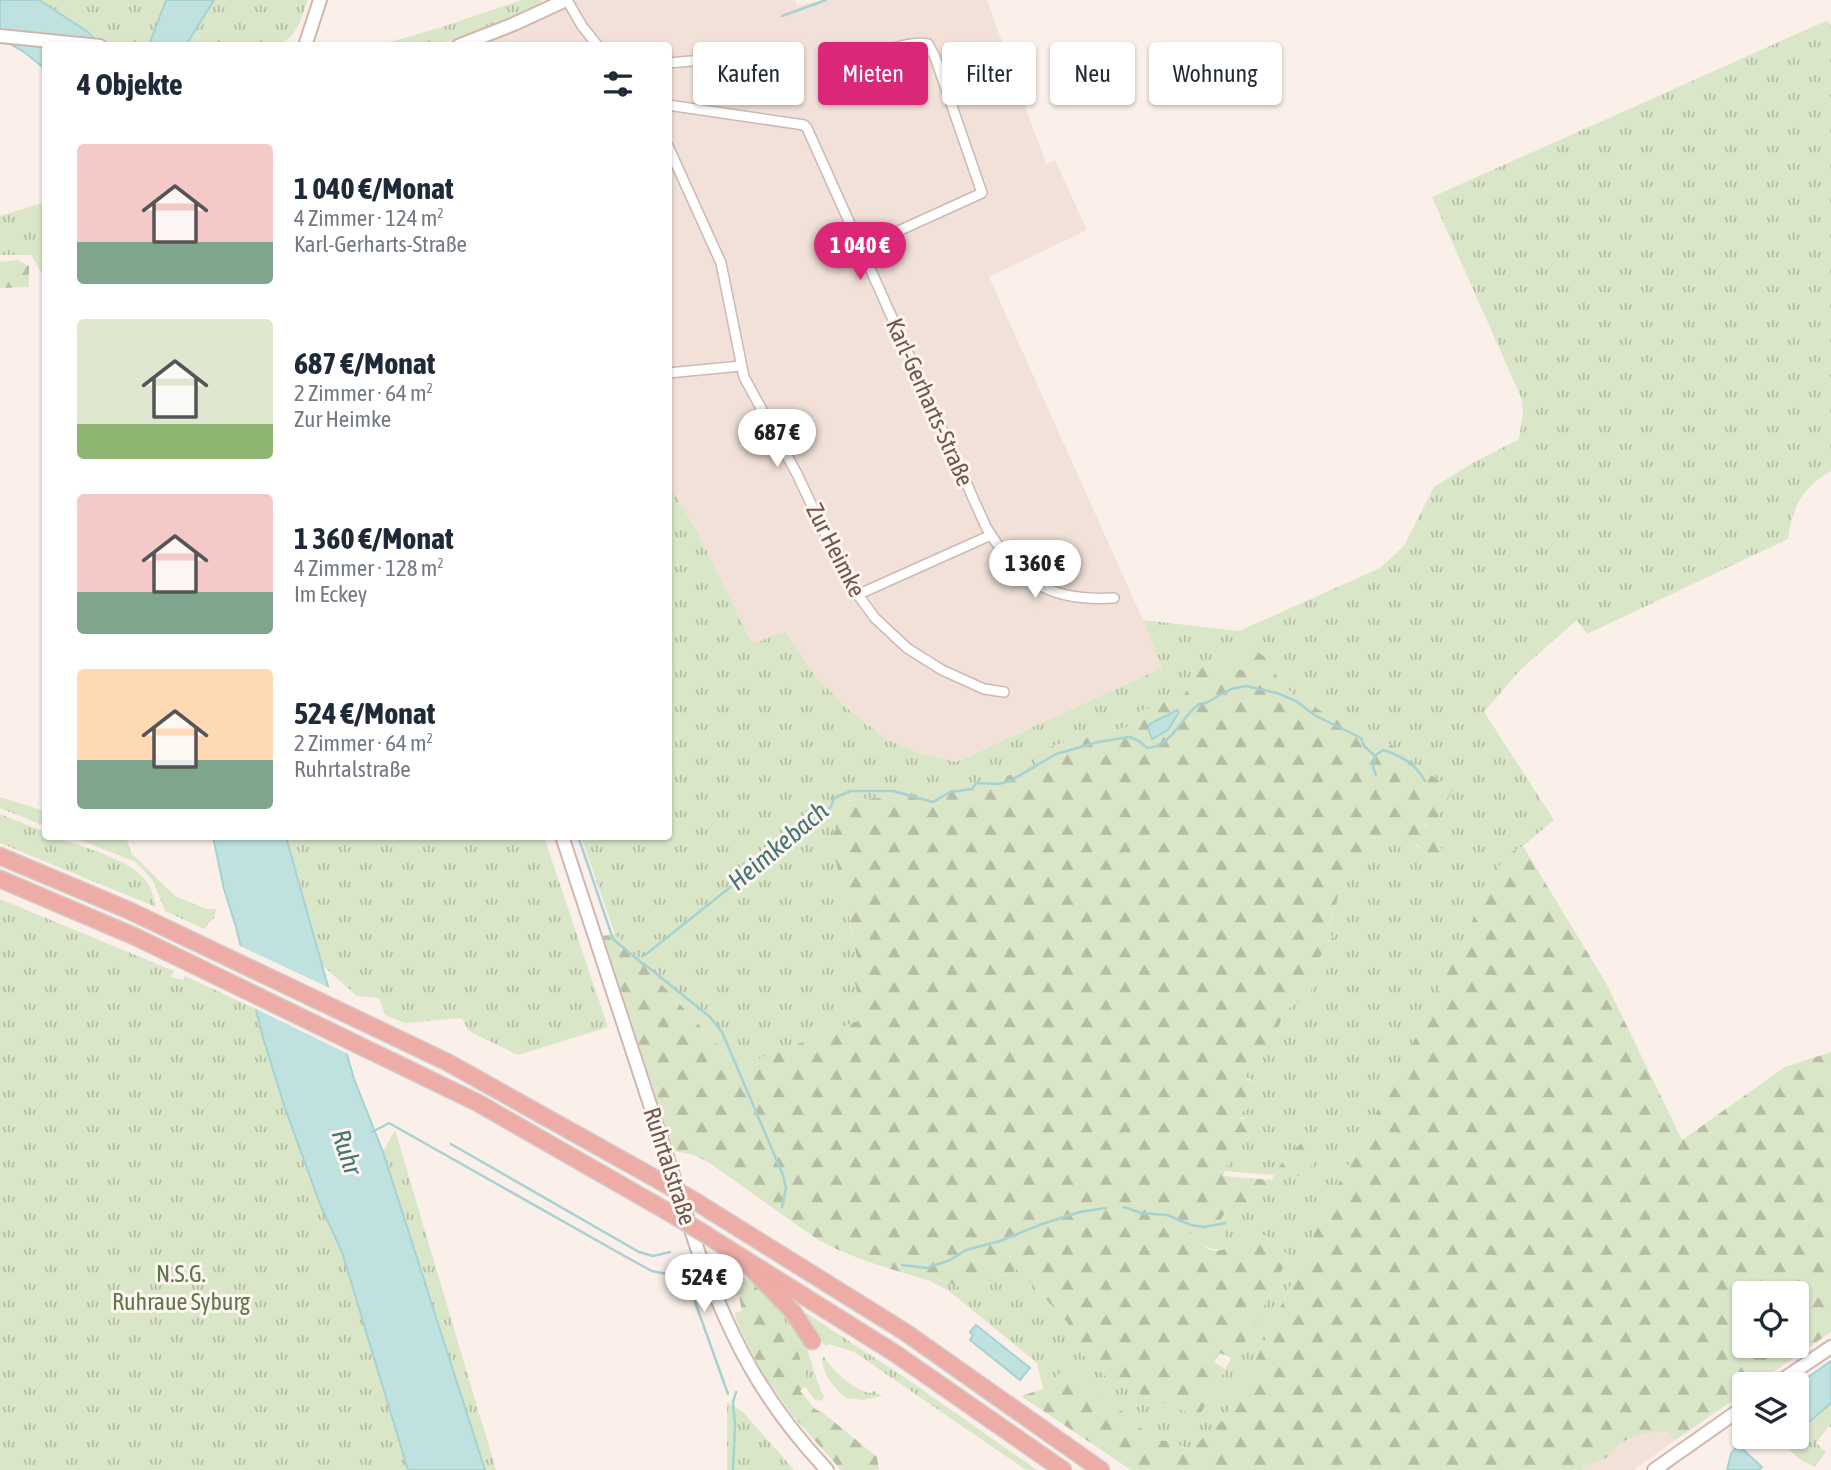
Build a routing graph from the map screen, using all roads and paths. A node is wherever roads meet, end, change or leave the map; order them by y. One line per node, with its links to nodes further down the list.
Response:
1 (320, 0): 5 (main road)
2 (567, 0): 6 (main road); 7 (street)
3 (0, 36): 4 (main road)
4 (60, 42)
5 (307, 42)
6 (468, 42)
7 (595, 42)
8 (928, 44): 13 (street)
9 (693, 61): 10 (street)
10 (672, 63)
11 (672, 106): 13 (street, Karl-Gerharts-Straße)
12 (672, 155): 14 (street, Zur Heimke)
13 (861, 248): 16 (street, Karl-Gerharts-Straße)
14 (741, 366): 15 (street); 17 (street, Zur Heimke)
15 (672, 373)
16 (991, 535): 17 (street); 18 (street, Karl-Gerharts-Straße)
17 (858, 595): 19 (street, Zur Heimke)
18 (1114, 598)
19 (1004, 692)
20 (563, 840): 28 (main road, Ruhrtalstraße)
21 (0, 856): 30 (highway, bridge)
22 (0, 879): 23 (highway, bridge)
23 (735, 1251): 24 (highway); 29 (highway)
24 (812, 1341)
25 (1831, 1346): 26 (main road)
26 (1793, 1372)
27 (1732, 1415): 31 (main road)
28 (827, 1470)
29 (1063, 1470)
30 (1101, 1470)
31 (1654, 1470)

